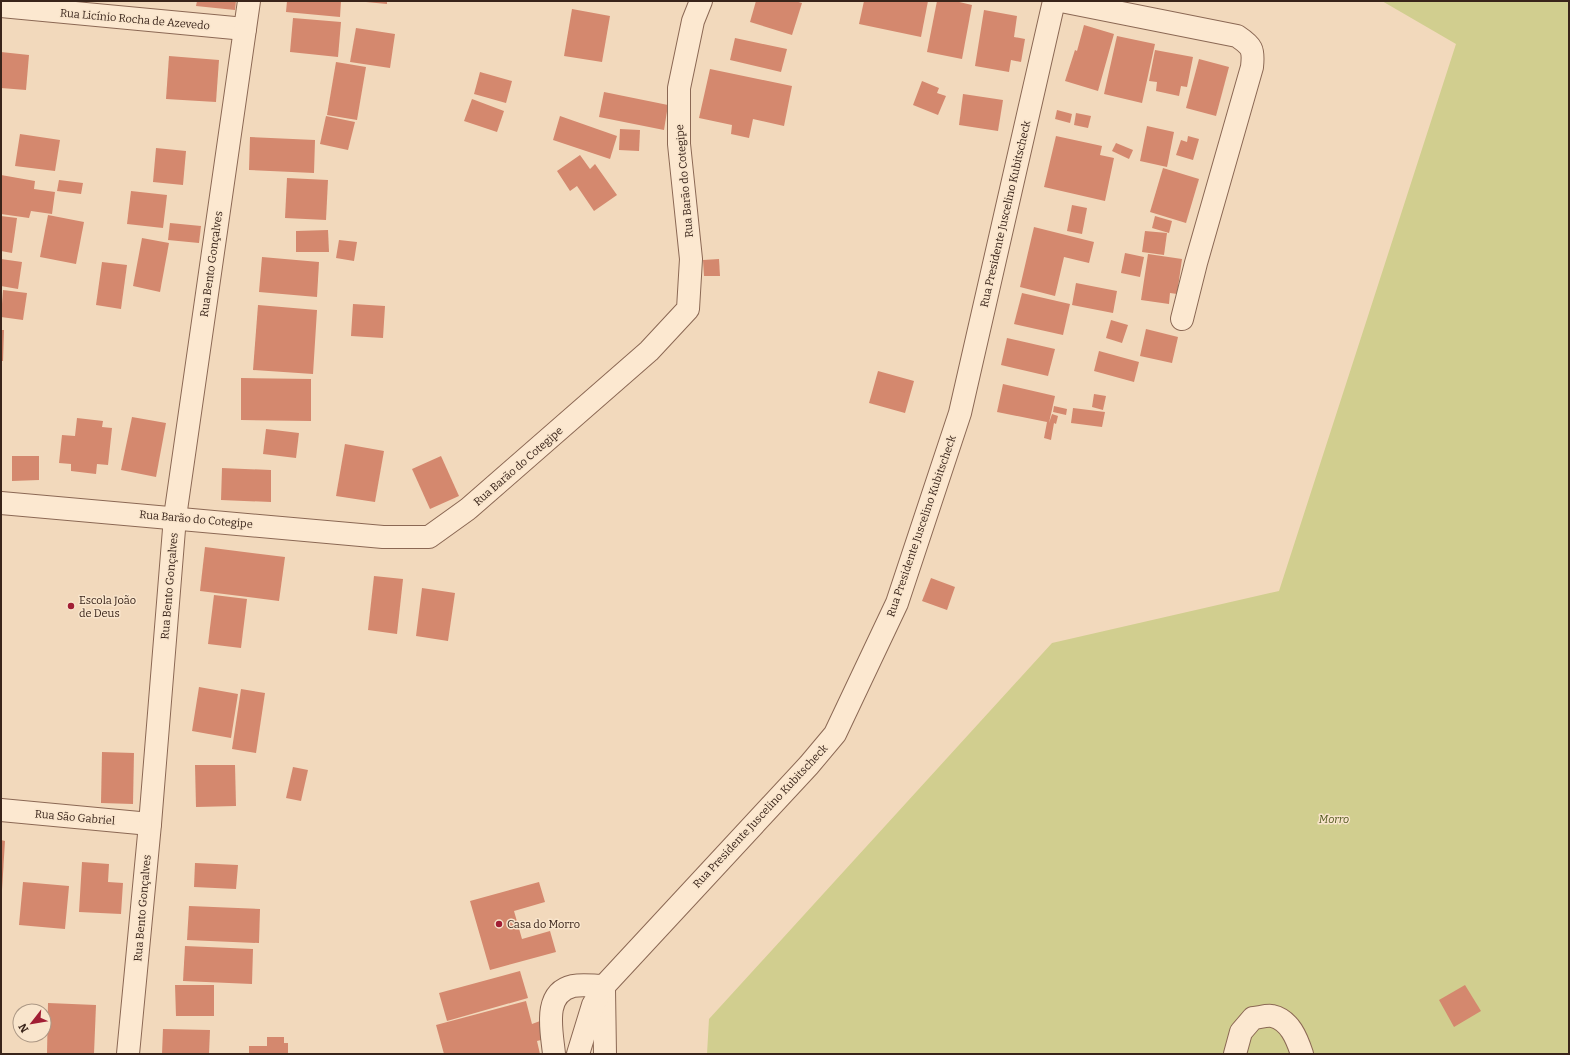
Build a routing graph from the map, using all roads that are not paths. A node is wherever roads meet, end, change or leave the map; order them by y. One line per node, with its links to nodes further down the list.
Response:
1 (249, 1): 6 (street, Rua Bento Gonçalves)
2 (701, 1): 9 (street, Rua Barão do Cotegipe)
3 (1054, 1): 12 (street, Rua Presidente Juscelino Kubitscheck)
4 (1061, 1): 7 (street)
5 (1, 6): 6 (street, Rua Licínio Rocha de Azevedo)
6 (245, 29): 9 (street, Rua Bento Gonçalves)
7 (1182, 319)
8 (1, 503): 9 (street, Rua Barão do Cotegipe)
9 (174, 517): 11 (street, Rua Bento Gonçalves)
10 (1, 810): 11 (street, Rua São Gabriel)
11 (150, 824): 13 (street, Rua Bento Gonçalves)
12 (604, 986): 14 (street); 15 (street, Rua Presidente Juscelino Kubitscheck); 16 (street)
13 (128, 1054)
14 (554, 1054)
15 (578, 1054)
16 (605, 1054)
17 (1235, 1054): 18 (street)
18 (1302, 1054)

